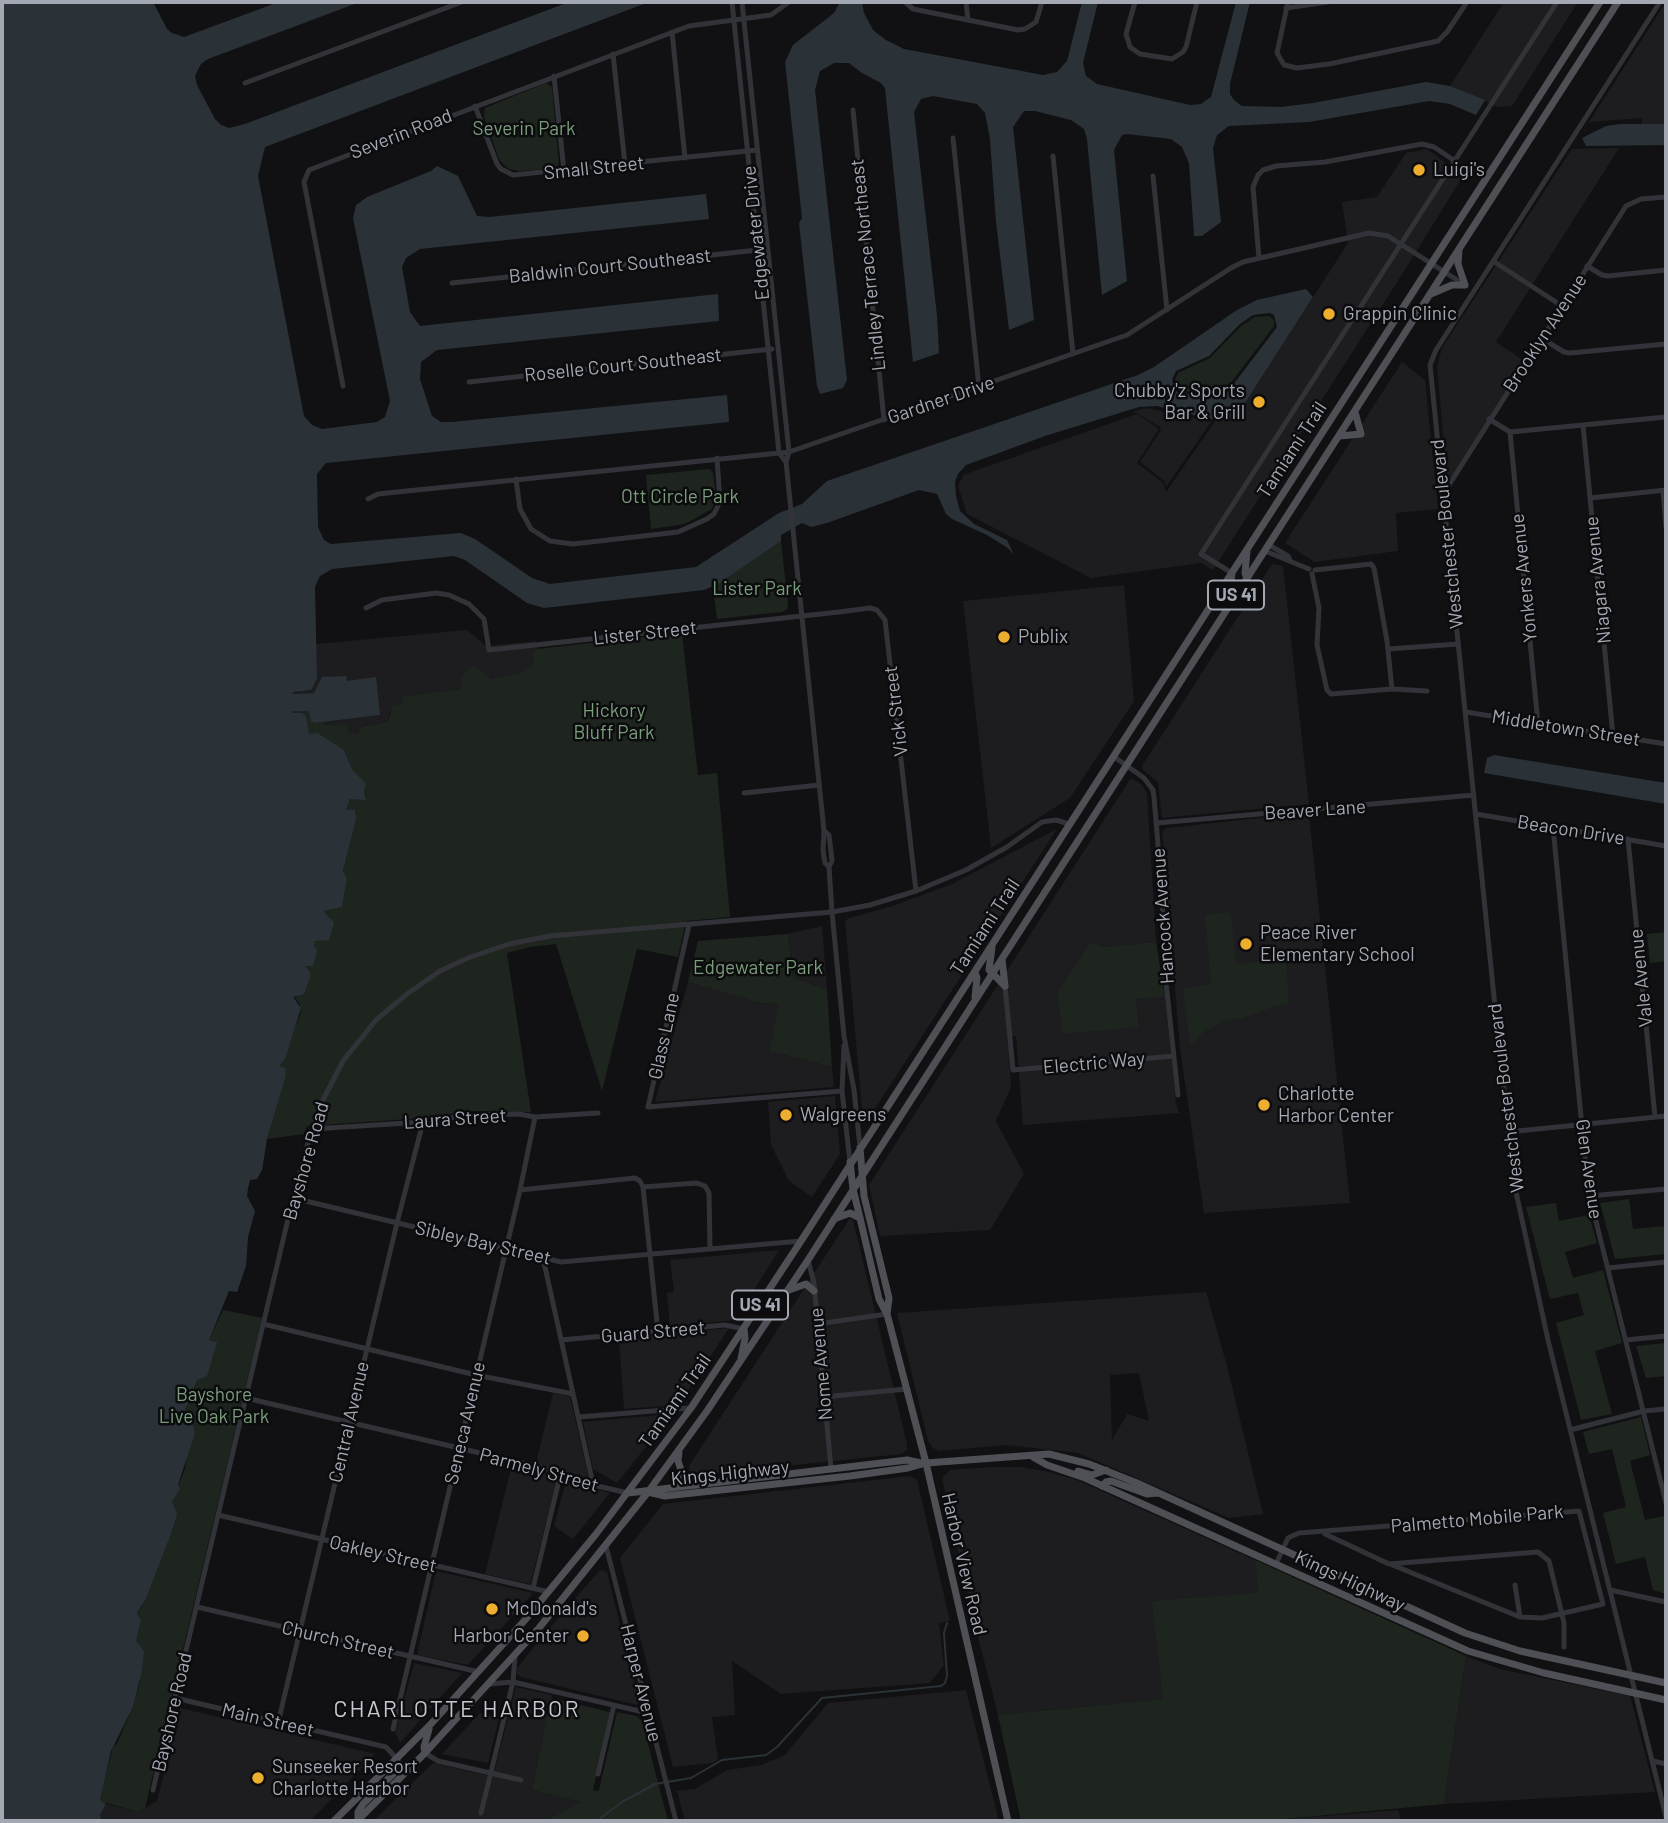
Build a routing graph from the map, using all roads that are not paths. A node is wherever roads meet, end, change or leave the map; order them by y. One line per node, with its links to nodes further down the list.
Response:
1 (462, 2): 23 (street)
2 (732, 2): 18 (street, Edgewater Drive)
3 (742, 2): 17 (street, Edgewater Drive)
4 (789, 2): 17 (street, Severin Road)
5 (905, 2): 19 (street)
6 (966, 2): 19 (street)
7 (1042, 2): 19 (street)
8 (1135, 2): 9 (street)
9 (1197, 2)
10 (1328, 2): 16 (street)
11 (1467, 2): 16 (street)
12 (1557, 2): 31 (street, Tamiami Trail)
13 (1600, 2): 42 (main road, Tamiami Trail / US 41)
14 (1618, 2): 39 (main road, Tamiami Trail / US 41)
15 (1660, 2): 41 (street)
16 (1287, 5)
17 (744, 19): 18 (street, Severin Road); 27 (street, Edgewater Drive)
18 (734, 20): 20 (street, Severin Road); 28 (street, Edgewater Drive)
19 (968, 20)
20 (672, 32): 21 (street, Severin Road); 30 (street)
21 (613, 54): 22 (street, Severin Road); 32 (street)
22 (554, 76): 24 (street, Severin Road); 33 (street)
23 (245, 83)
24 (475, 106): 33 (street, Small Street); 58 (street, Severin Road)
25 (853, 110): 63 (street, Lindley Terrace Northeast)
26 (953, 138): 59 (street)
27 (757, 150): 28 (street, Small Street); 37 (street, Edgewater Drive)
28 (748, 151): 30 (street, Small Street); 38 (street, Edgewater Drive)
29 (1053, 156): 56 (street)
30 (685, 158): 32 (street, Small Street)
31 (1455, 161): 36 (street, Tamiami Trail); 40 (street)
32 (625, 164): 33 (street, Small Street)
33 (564, 171)
34 (1153, 176): 51 (street)
35 (1666, 197): 43 (street, Brooklyn Avenue)
36 (1401, 245): 40 (street, Gardner Drive); 42 (street, Gardner Drive); 80 (street, Tamiami Trail)
37 (768, 248): 38 (street, Baldwin Court Southeast); 54 (street, Edgewater Drive)
38 (758, 250): 46 (street, Baldwin Court Southeast); 55 (street, Edgewater Drive)
39 (1459, 250): 45 (main road, Tamiami Trail / US 41); 47 (main road)
40 (1259, 258): 51 (street, Gardner Drive)
41 (1493, 261): 48 (street); 50 (street)
42 (1431, 263): 45 (street, Gardner Drive); 77 (main road, Tamiami Trail / US 41)
43 (1587, 266): 44 (street); 50 (street, Brooklyn Avenue)
44 (1666, 270)
45 (1444, 272): 47 (street, Gardner Drive); 49 (main road, Tamiami Trail / US 41)
46 (452, 283)
47 (1465, 285): 48 (street, Gardner Drive); 49 (main road)
48 (1474, 290): 73 (street, Westchester Boulevard)
49 (1430, 294): 60 (main road, Tamiami Trail / US 41)
50 (1562, 306): 52 (street, Brooklyn Avenue)
51 (1167, 310): 56 (street, Gardner Drive)
52 (1541, 338): 53 (street); 62 (street, Brooklyn Avenue)
53 (1666, 344)
54 (778, 348): 55 (street, Roselle Court Southeast); 67 (street, Edgewater Drive)
55 (768, 349): 57 (street, Roselle Court Southeast); 68 (street, Edgewater Drive)
56 (1073, 354): 59 (street, Gardner Drive)
57 (469, 382)
58 (343, 386)
59 (979, 387): 63 (street, Gardner Drive)
60 (1354, 411): 66 (main road, Tamiami Trail / US 41); 66 (main road)
61 (1666, 417): 64 (street)
62 (1489, 419): 65 (street); 73 (street, Brooklyn Avenue)
63 (884, 420): 67 (street, Gardner Drive)
64 (1583, 425): 65 (street); 74 (street, Niagara Avenue)
65 (1510, 432): 90 (street, Yonkers Avenue)
66 (1339, 436): 78 (main road, Tamiami Trail / US 41)
67 (789, 452): 68 (street, Gardner Drive); 70 (street, Edgewater Drive)
68 (779, 453): 69 (street, Gardner Drive); 70 (street)
69 (717, 458): 71 (street, Gardner Drive); 71 (street)
70 (786, 462): 84 (street, Edgewater Drive)
71 (516, 480): 75 (street, Gardner Drive)
72 (1664, 491): 74 (street); 76 (street)
73 (1442, 496): 85 (street, Westchester Boulevard)
74 (1590, 498): 91 (street, Niagara Avenue)
75 (368, 499)
76 (1666, 527)
77 (1248, 547): 80 (main road, Tamiami Trail / US 41); 81 (main road)
78 (1267, 548): 79 (street); 81 (main road, Tamiami Trail / US 41)
79 (1312, 571): 86 (street); 87 (street)
80 (1232, 573): 83 (main road); 93 (main road, Tamiami Trail / US 41)
81 (1247, 579): 83 (main road, Tamiami Trail / US 41)
82 (366, 608): 84 (street, Lister Street)
83 (1227, 609): 94 (main road, Tamiami Trail / US 41)
84 (801, 616): 95 (street, Edgewater Drive); 104 (street, Vick Street)
85 (1458, 644): 86 (street); 89 (street, Westchester Boulevard)
86 (1388, 649): 87 (street)
87 (1392, 689): 88 (street)
88 (1427, 691)
89 (1466, 712): 90 (street, Middletown Street); 97 (street, Westchester Boulevard)
90 (1538, 723): 91 (street, Middletown Street)
91 (1613, 736): 92 (street, Middletown Street)
92 (1666, 744)
93 (1113, 756): 94 (street, Hancock Avenue); 100 (main road, Tamiami Trail / US 41)
94 (1127, 765): 99 (street, Hancock Avenue); 108 (main road, Tamiami Trail / US 41)
95 (819, 785): 96 (street); 105 (street, Edgewater Drive)
96 (744, 793)
97 (1474, 795): 98 (street, Westchester Boulevard); 99 (street, Beaver Lane)
98 (1476, 814): 101 (street, Beacon Drive); 126 (street, Westchester Boulevard)
99 (1157, 823): 114 (street, Hancock Avenue)
100 (1069, 824): 104 (street, Bayshore Road); 107 (main road, Tamiami Trail / US 41)
101 (1553, 827): 102 (street, Beacon Drive); 124 (street, Glen Avenue)
102 (1628, 839): 103 (street, Beacon Drive); 122 (street, Vale Avenue)
103 (1666, 846)
104 (916, 891): 105 (street, Bayshore Road)
105 (832, 912): 106 (street, Bayshore Road); 113 (street, Edgewater Drive)
106 (688, 925): 115 (street, Glass Lane); 125 (street, Bayshore Road)
107 (993, 943): 109 (main road, Tamiami Trail / US 41); 110 (main road)
108 (1002, 958): 110 (main road, Tamiami Trail / US 41); 111 (main road)
109 (975, 972): 112 (main road); 119 (main road, Tamiami Trail / US 41)
110 (992, 974): 111 (main road); 112 (main road, Tamiami Trail / US 41)
111 (1005, 986): 114 (street, Electric Way)
112 (974, 1002): 129 (main road, Tamiami Trail / US 41)
113 (844, 1035): 115 (street, Edgewater Drive); 118 (street, Edgewater Drive)
114 (1174, 1056): 116 (street, Hancock Avenue)
115 (842, 1091): 128 (street, Edgewater Drive)
116 (1178, 1095)
117 (598, 1113): 121 (street, Laura Street)
118 (857, 1115): 119 (main road); 127 (street, Edgewater Drive)
119 (881, 1115): 127 (main road, Tamiami Trail / US 41)
120 (1666, 1116): 122 (street)
121 (535, 1117): 123 (street, Laura Street); 133 (street, Seneca Avenue)
122 (1655, 1117): 124 (street)
123 (423, 1122): 125 (street, Laura Street); 138 (street, Central Avenue)
124 (1582, 1124): 126 (street); 134 (street, Glen Avenue)
125 (312, 1129): 135 (street, Bayshore Road)
126 (1508, 1132): 169 (street, Westchester Boulevard)
127 (860, 1147): 128 (main road, Tamiami Trail / US 41); 129 (main road, Harbor View Road)
128 (850, 1162): 131 (main road, Harbor View Road); 139 (main road, Tamiami Trail / US 41)
129 (861, 1177): 131 (main road, Tamiami Trail / US 41); 149 (main road, Harbor View Road)
130 (643, 1187): 133 (street); 141 (street); 142 (street)
131 (853, 1189): 136 (main road, Harbor View Road); 137 (main road, Tamiami Trail / US 41)
132 (1666, 1189): 134 (street)
133 (520, 1190): 140 (street, Seneca Avenue)
134 (1590, 1196): 146 (street, Glen Avenue)
135 (293, 1198): 138 (street, Sibley Bay Street); 150 (street, Bayshore Road)
136 (860, 1218): 137 (main road); 149 (main road, Harbor View Road)
137 (833, 1219): 144 (main road, Tamiami Trail / US 41)
138 (397, 1223): 140 (street, Sibley Bay Street); 157 (street, Central Avenue)
139 (801, 1241): 141 (street, Sibley Bay Street); 152 (main road, Tamiami Trail / US 41)
140 (506, 1249): 143 (street, Sibley Bay Street); 159 (street, Seneca Avenue)
141 (710, 1249): 142 (street, Sibley Bay Street)
142 (650, 1254): 143 (street, Sibley Bay Street); 153 (street)
143 (543, 1258): 155 (street)
144 (808, 1260): 147 (main road, Tamiami Trail / US 41); 148 (street, Nome Avenue)
145 (1666, 1262): 146 (street)
146 (1608, 1268): 156 (street, Glen Avenue)
147 (788, 1291): 148 (main road); 158 (main road, Tamiami Trail / US 41)
148 (814, 1291): 151 (street, Nome Avenue)
149 (887, 1314): 151 (street); 160 (main road, Harbor View Road)
150 (263, 1324): 157 (street); 163 (street, Bayshore Road)
151 (817, 1324): 162 (street, Nome Avenue)
152 (744, 1329): 153 (street, Guard Street); 158 (main road); 164 (main road, Tamiami Trail / US 41)
153 (658, 1332): 155 (street, Guard Street)
154 (1666, 1336): 156 (street)
155 (561, 1340): 161 (street)
156 (1626, 1340): 166 (street, Glen Avenue)
157 (367, 1349): 159 (street); 168 (street, Central Avenue)
158 (740, 1363): 171 (main road, Tamiami Trail / US 41)
159 (476, 1375): 161 (street); 170 (street, Seneca Avenue)
160 (906, 1389): 162 (street); 173 (main road, Harbor View Road)
161 (573, 1394): 167 (street)
162 (824, 1397): 174 (street, Nome Avenue)
163 (246, 1398): 168 (street, Parmely Street); 187 (street, Bayshore Road)
164 (691, 1408): 167 (street); 184 (main road, Tamiami Trail / US 41)
165 (1666, 1409): 166 (street)
166 (1644, 1411): 169 (street); 186 (street, Glen Avenue)
167 (579, 1417): 179 (street)
168 (349, 1422): 170 (street, Parmely Street); 191 (street, Central Avenue)
169 (1570, 1430): 199 (street, Westchester Boulevard)
170 (459, 1448): 176 (street, Parmely Street); 196 (street, Seneca Avenue)
171 (680, 1450): 180 (main road); 183 (main road, Tamiami Trail / US 41)
172 (1032, 1457): 173 (main road, Kings Highway); 175 (main road, Kings Highway); 177 (main road, Kings Highway)
173 (926, 1464): 174 (main road, Kings Highway); 182 (main road, Kings Highway); 237 (main road, Harbor View Road)
174 (831, 1468): 178 (main road, Kings Highway)
175 (1106, 1471): 177 (main road); 185 (main road, Kings Highway)
176 (561, 1472): 179 (street, Parmely Street); 198 (street)
177 (1070, 1472): 181 (main road, Kings Highway)
178 (746, 1478): 180 (main road, Kings Highway); 182 (main road)
179 (593, 1485): 184 (street, Parmely Street)
180 (693, 1485): 183 (main road, Kings Highway)
181 (1102, 1486): 185 (main road); 190 (main road, Kings Highway)
182 (747, 1487): 183 (main road, Kings Highway)
183 (648, 1492): 184 (main road); 192 (main road, Tamiami Trail / US 41)
184 (628, 1493): 200 (main road, Tamiami Trail / US 41)
185 (1158, 1493): 188 (main road, Kings Highway)
186 (1666, 1503)
187 (218, 1515): 191 (street, Oakley Street); 204 (street, Bayshore Road)
188 (1217, 1520): 190 (main road); 193 (main road, Kings Highway)
189 (1322, 1532): 193 (street, Palmetto Mobile Park); 195 (street, Palmetto Mobile Park); 203 (street, Palmetto Mobile Park)
190 (1210, 1534): 194 (main road, Kings Highway)
191 (322, 1539): 196 (street, Oakley Street); 207 (street, Central Avenue)
192 (607, 1546): 209 (main road, Tamiami Trail / US 41); 220 (street, Harper Avenue)
193 (1283, 1549): 194 (street); 212 (main road, Kings Highway)
194 (1276, 1564): 216 (main road, Kings Highway)
195 (1389, 1564): 205 (street, Palmetto Mobile Park); 206 (street, Palmetto Mobile Park)
196 (431, 1565): 198 (street, Oakley Street); 210 (street, Seneca Avenue)
197 (1515, 1585): 206 (street)
198 (533, 1588): 200 (street, Oakley Street)
199 (1610, 1590): 201 (street, Westchester Boulevard); 202 (street)
200 (549, 1592): 211 (main road, Tamiami Trail / US 41)
201 (1613, 1602): 203 (street, Palmetto Mobile Park); 212 (street, Westchester Boulevard)
202 (1666, 1602)
203 (1603, 1604): 205 (street, Palmetto Mobile Park)
204 (197, 1607): 207 (street, Church Street); 217 (street, Bayshore Road)
205 (1562, 1613): 206 (street, Palmetto Mobile Park); 208 (street)
206 (1520, 1617)
207 (300, 1631): 210 (street, Church Street); 221 (street, Central Avenue)
208 (1564, 1647)
209 (515, 1656): 213 (street); 215 (main road, Tamiami Trail / US 41)
210 (410, 1657): 211 (street, Church Street); 223 (street, Seneca Avenue)
211 (479, 1672): 222 (main road, Tamiami Trail / US 41)
212 (1631, 1676): 214 (main road, Kings Highway); 216 (street, Westchester Boulevard)
213 (513, 1682): 215 (street); 219 (street); 228 (street)
214 (1666, 1683)
215 (489, 1684): 224 (main road, Tamiami Trail / US 41)
216 (1636, 1693): 218 (main road, Kings Highway); 226 (street, Westchester Boulevard)
217 (175, 1698): 221 (street, Main Street); 231 (street, Bayshore Road)
218 (1666, 1700)
219 (614, 1705): 220 (street); 229 (street)
220 (648, 1713): 236 (street, Harper Avenue)
221 (278, 1723): 225 (street, Main Street)
222 (430, 1725): 224 (main road); 225 (main road, Tamiami Trail / US 41)
223 (393, 1729)
224 (425, 1753): 228 (street); 235 (main road, Tamiami Trail / US 41)
225 (397, 1759): 234 (main road, Tamiami Trail / US 41); 235 (main road)
226 (1653, 1761): 227 (street); 233 (street, Westchester Boulevard)
227 (1666, 1764)
228 (490, 1773): 230 (street); 232 (street)
229 (598, 1774)
230 (521, 1780)
231 (153, 1790)
232 (481, 1813)
233 (1666, 1817)
234 (334, 1821)
235 (358, 1821)
236 (676, 1821)
237 (1008, 1821)

